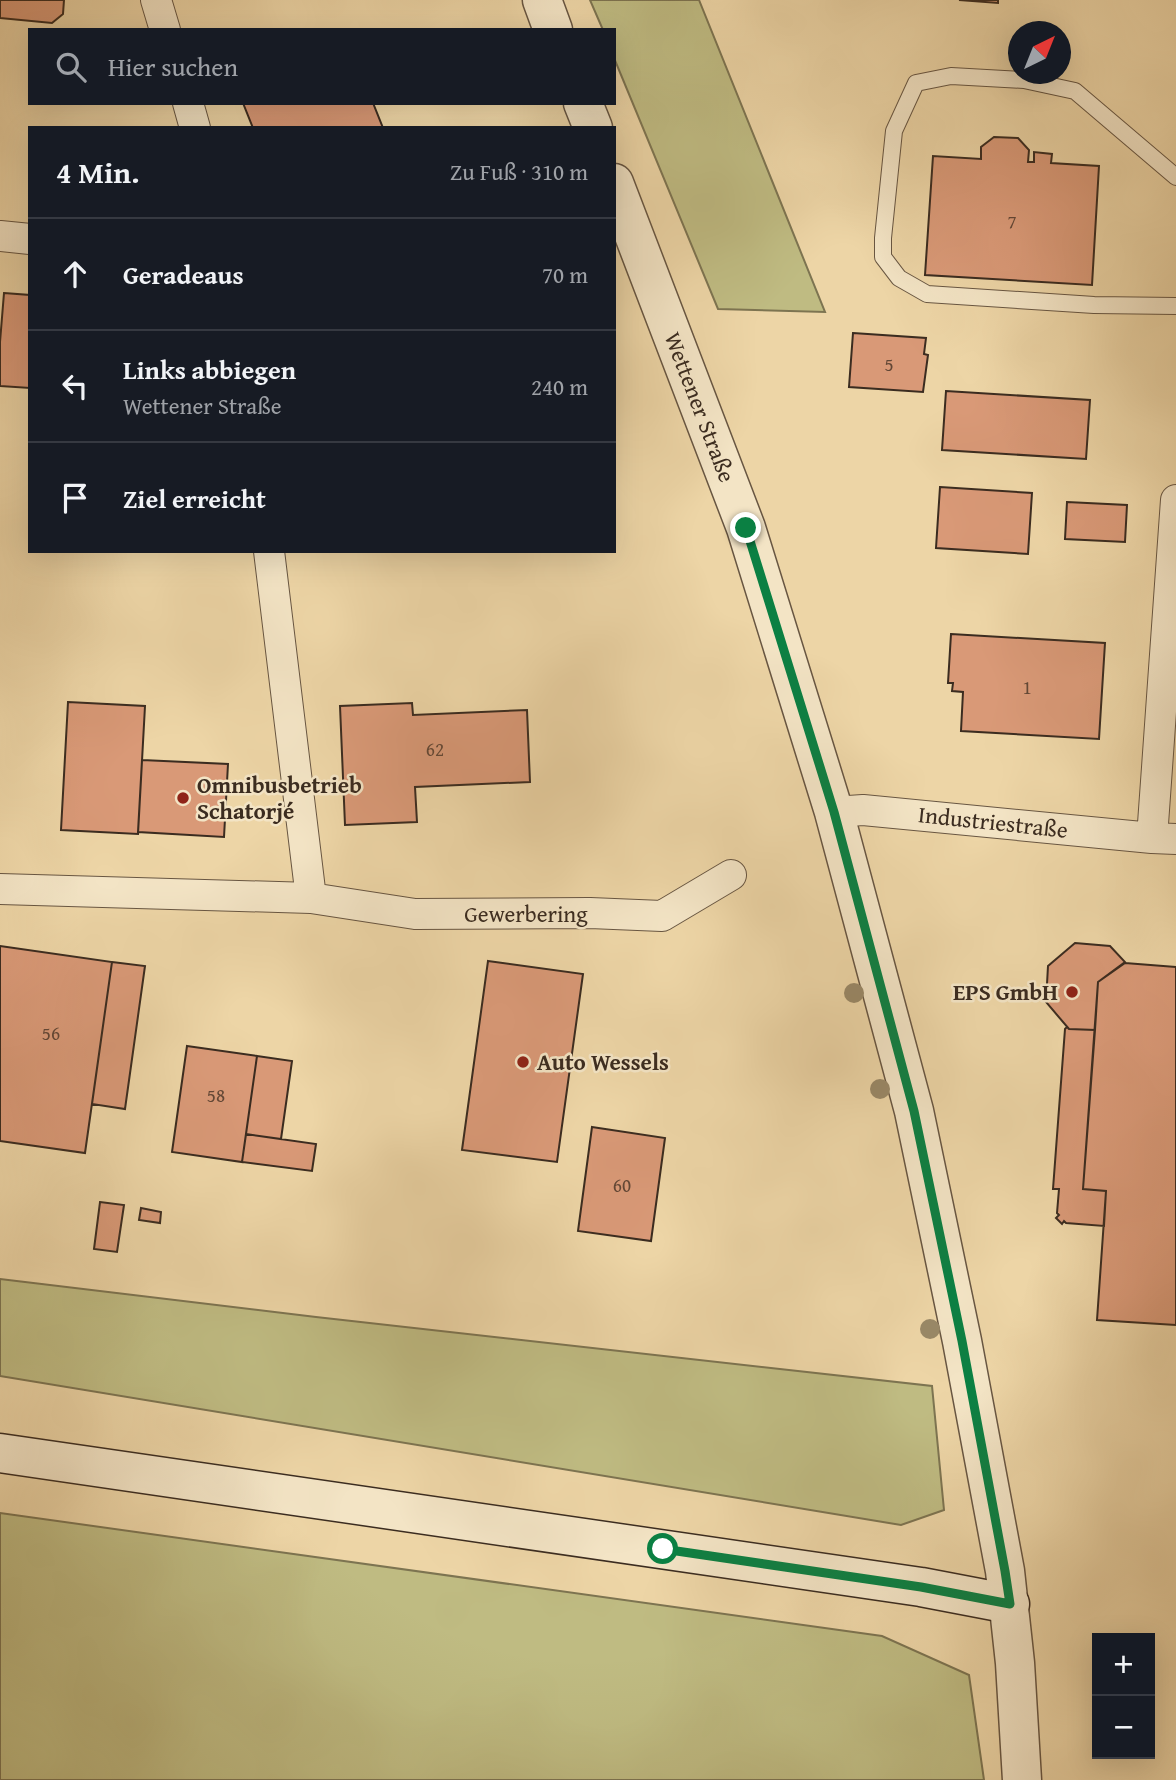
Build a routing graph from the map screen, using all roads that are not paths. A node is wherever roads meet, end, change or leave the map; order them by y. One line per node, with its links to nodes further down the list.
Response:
1 (156, 0): 3 (street)
2 (541, 0): 4 (street)
3 (164, 28)
4 (552, 28)
5 (189, 105): 7 (street)
6 (584, 105): 8 (street)
7 (194, 126)
8 (592, 126)
9 (1176, 177): 13 (lane)
10 (616, 188): 16 (street, Wettener Straße)
11 (0, 236): 12 (street)
12 (28, 239)
13 (1176, 306)
14 (1176, 500): 17 (street, Industriestraße)
15 (268, 553): 20 (street)
16 (834, 812): 17 (street, Industriestraße); 22 (street, Wettener Straße)
17 (1164, 838)
18 (731, 875): 20 (street, Gewerbering)
19 (0, 889): 20 (street, Gewerbering)
20 (311, 898)
21 (0, 1452): 22 (street)
22 (1010, 1604): 23 (street, Wettener Straße)
23 (1022, 1780)

